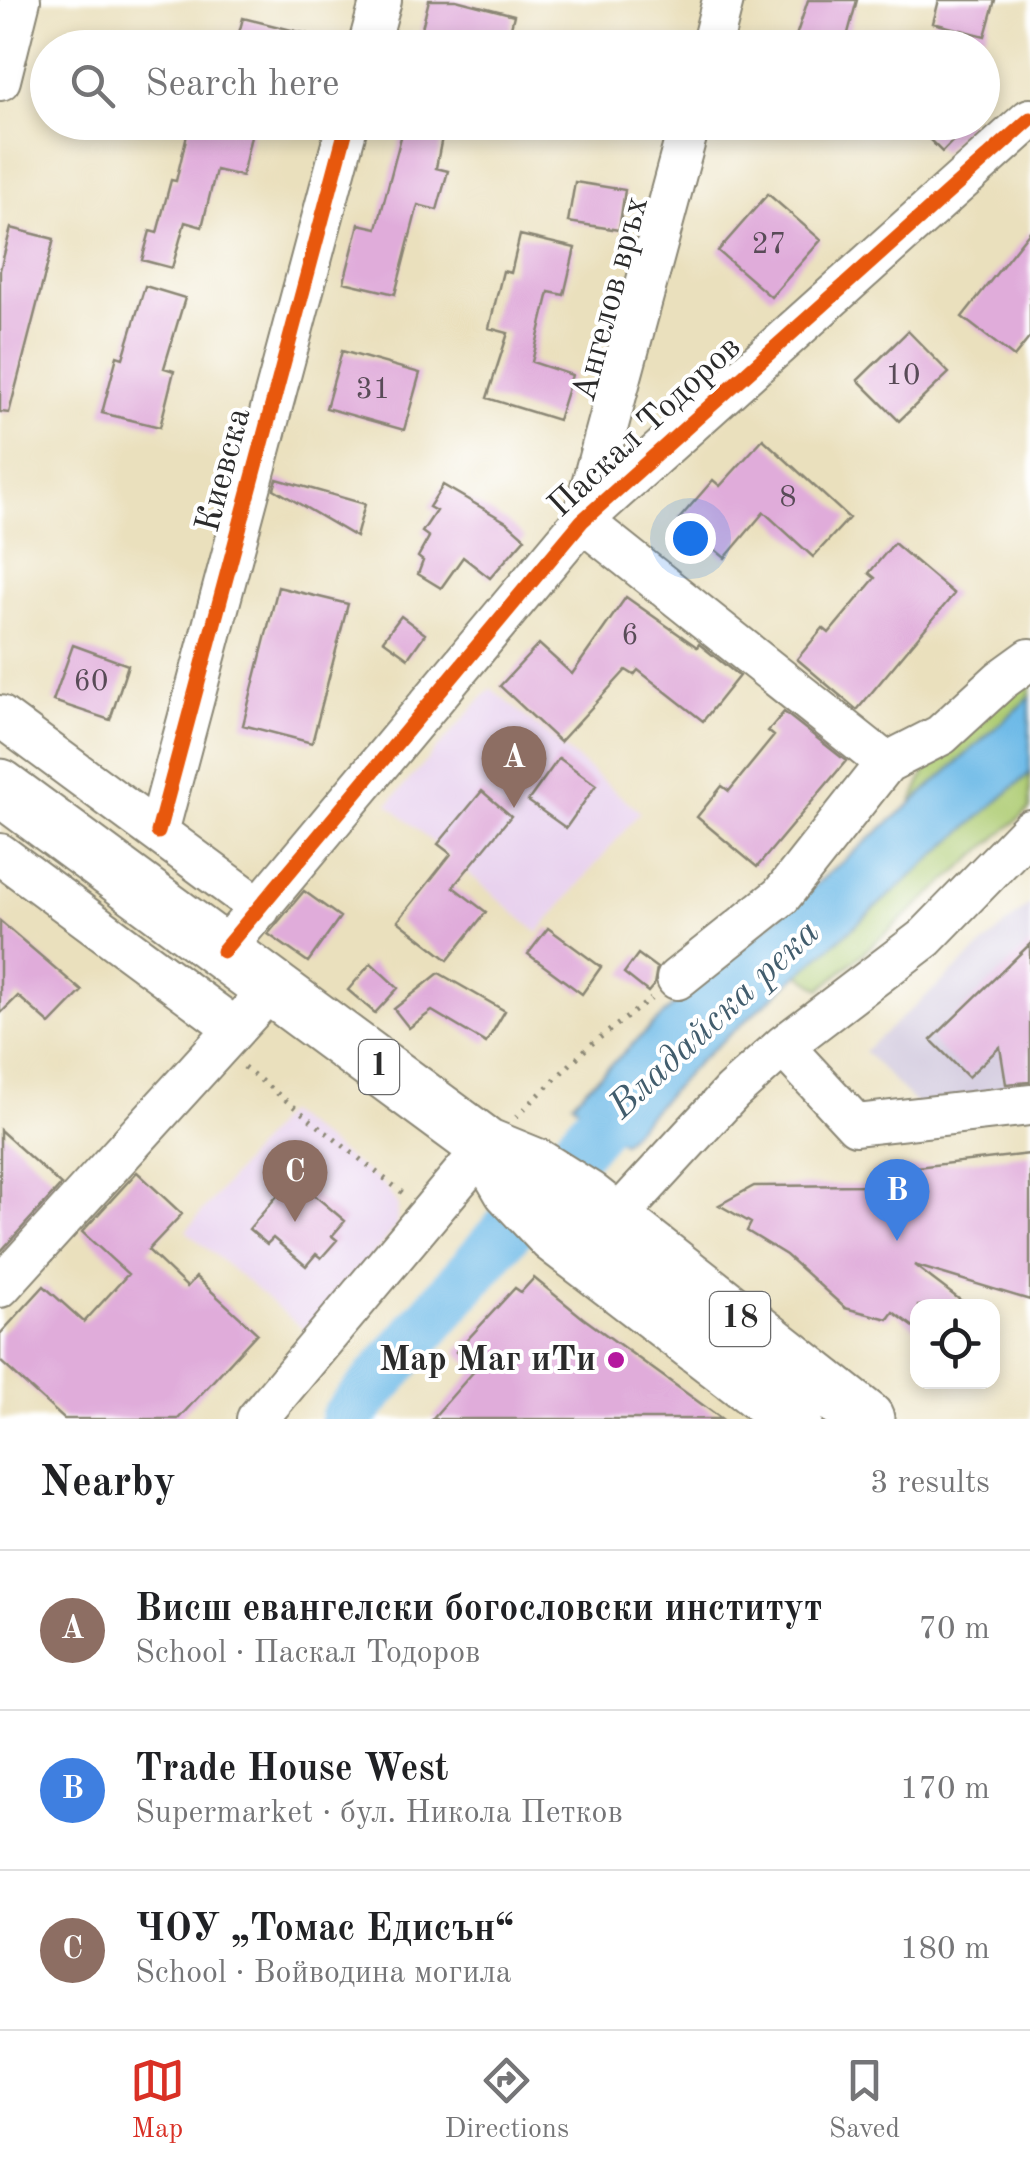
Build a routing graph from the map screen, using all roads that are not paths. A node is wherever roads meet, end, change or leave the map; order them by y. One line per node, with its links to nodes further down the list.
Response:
1 (20, 0): 6 (street)
2 (381, 0): 4 (street)
3 (724, 0): 5 (street)
4 (373, 30)
5 (715, 30)
6 (0, 80)
7 (1030, 119): 10 (street, Паскал Тодоров)
8 (343, 140): 16 (street, Киевска)
9 (685, 140): 10 (street, Ангелов връх)
10 (582, 521): 13 (street); 18 (street, Паскал Тодоров)
11 (1030, 660): 13 (street)
12 (0, 716): 16 (street)
13 (886, 763): 20 (street)
14 (0, 787): 19 (highway)
15 (1030, 830): 23 (street)
16 (158, 832): 18 (street)
17 (7, 872): 22 (street)
18 (260, 908): 19 (street, Паскал Тодоров)
19 (223, 951): 21 (highway)
20 (677, 978)
21 (272, 988): 22 (street); 25 (highway, 1)
22 (227, 1037): 27 (street)
23 (783, 1046): 24 (street); 26 (street)
24 (1030, 1105)
25 (502, 1160): 26 (highway, 18); 28 (street)
26 (585, 1218): 29 (highway, 18); 30 (highway, 18)
27 (0, 1287)
28 (257, 1419)
29 (794, 1419)
30 (866, 1419)

